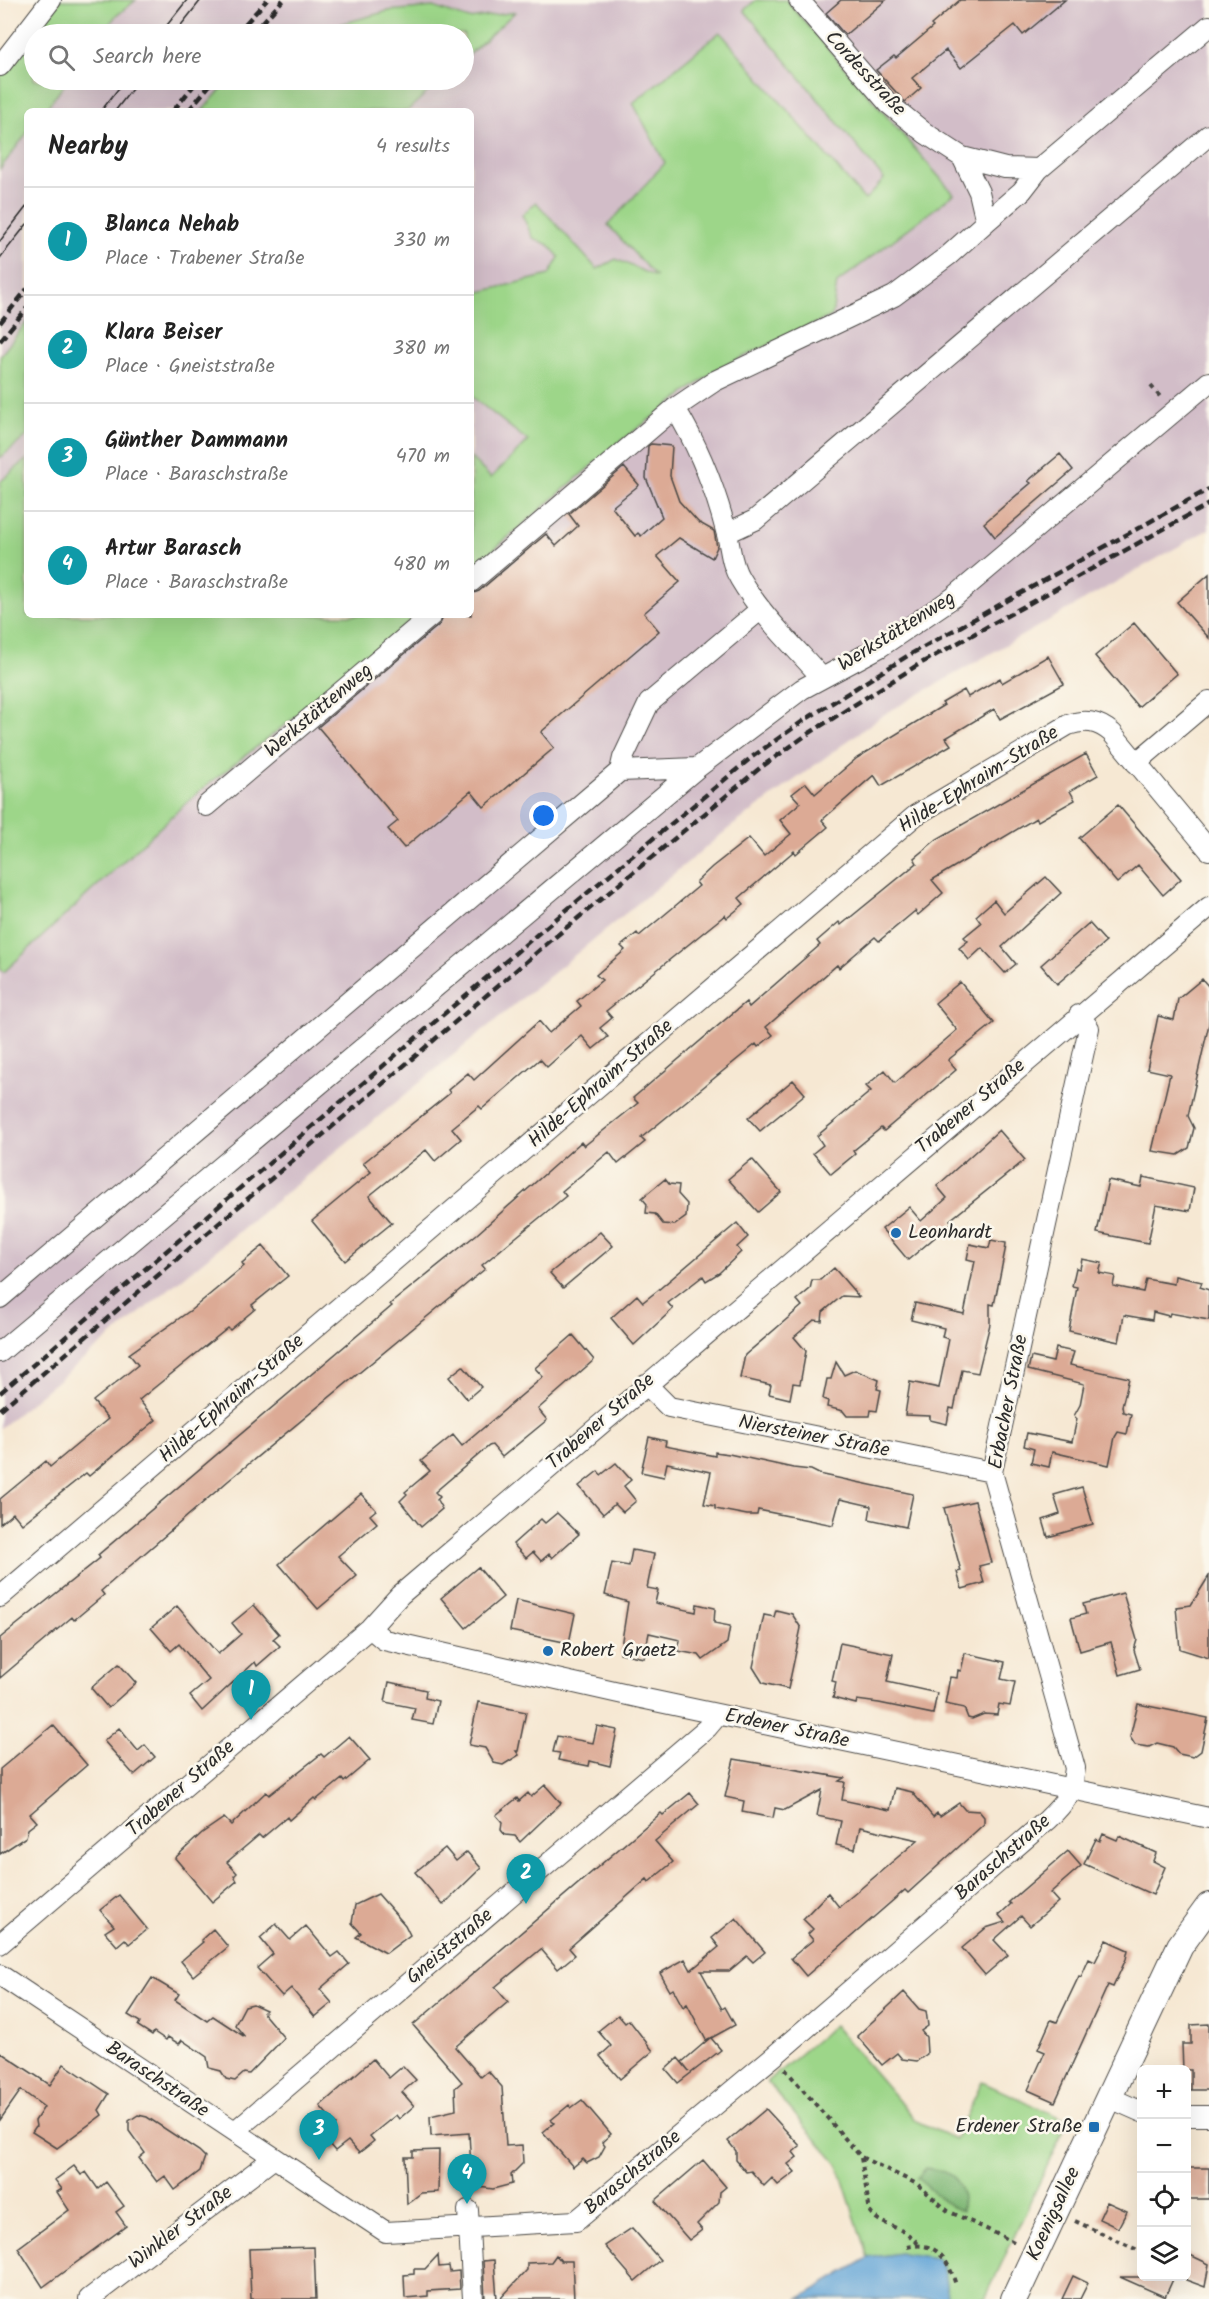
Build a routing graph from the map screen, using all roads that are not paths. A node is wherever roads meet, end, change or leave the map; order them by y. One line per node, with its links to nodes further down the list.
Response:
1 (51, 0): 3 (street)
2 (798, 0): 8 (street, Cordesstraße)
3 (32, 24)
4 (1209, 26): 9 (street)
5 (24, 35): 6 (street)
6 (0, 66)
7 (1209, 135): 13 (street)
8 (955, 151): 9 (street, Cordesstraße); 10 (street)
9 (1040, 169): 10 (street)
10 (986, 222): 12 (street)
11 (1209, 382): 17 (street, Werkstättenweg)
12 (675, 408): 13 (street, Werkstättenweg); 14 (street)
13 (727, 532): 15 (street, Werkstättenweg)
14 (474, 579)
15 (761, 609): 17 (street, Werkstättenweg); 21 (street)
16 (428, 618): 22 (street, Werkstättenweg)
17 (822, 678): 20 (street)
18 (1209, 701): 19 (street)
19 (1136, 763): 23 (street, Hilde-Ephraim-Straße); 30 (street, Hilde-Ephraim-Straße)
20 (697, 768): 21 (street); 27 (street)
21 (620, 771): 26 (street)
22 (206, 806)
23 (1209, 850)
24 (1209, 907): 25 (street, Trabener Straße)
25 (1079, 1015): 28 (street, Trabener Straße); 29 (street, Erbacher Straße)
26 (0, 1298)
27 (0, 1352)
28 (646, 1384): 29 (street, Niersteiner Straße); 31 (street, Trabener Straße)
29 (992, 1472): 33 (street, Erbacher Straße)
30 (0, 1597)
31 (370, 1628): 32 (street, Erdener Straße); 36 (street, Trabener Straße)
32 (718, 1715): 33 (street, Erdener Straße); 42 (street, Gneiststraße)
33 (1072, 1788): 34 (street, Erdener Straße); 44 (street, Baraschstraße)
34 (1209, 1818)
35 (1209, 1906): 38 (main road, Koenigsallee)
36 (0, 1944)
37 (0, 1975): 42 (street, Baraschstraße)
38 (1108, 2097): 39 (street); 47 (main road, Koenigsallee)
39 (1137, 2110)
40 (1191, 2116): 41 (street)
41 (1209, 2116)
42 (235, 2131): 43 (street, Baraschstraße)
43 (274, 2158): 44 (street, Baraschstraße); 45 (street, Winkler Straße)
44 (469, 2219): 46 (street)
45 (89, 2299)
46 (474, 2299)
47 (1014, 2299)

